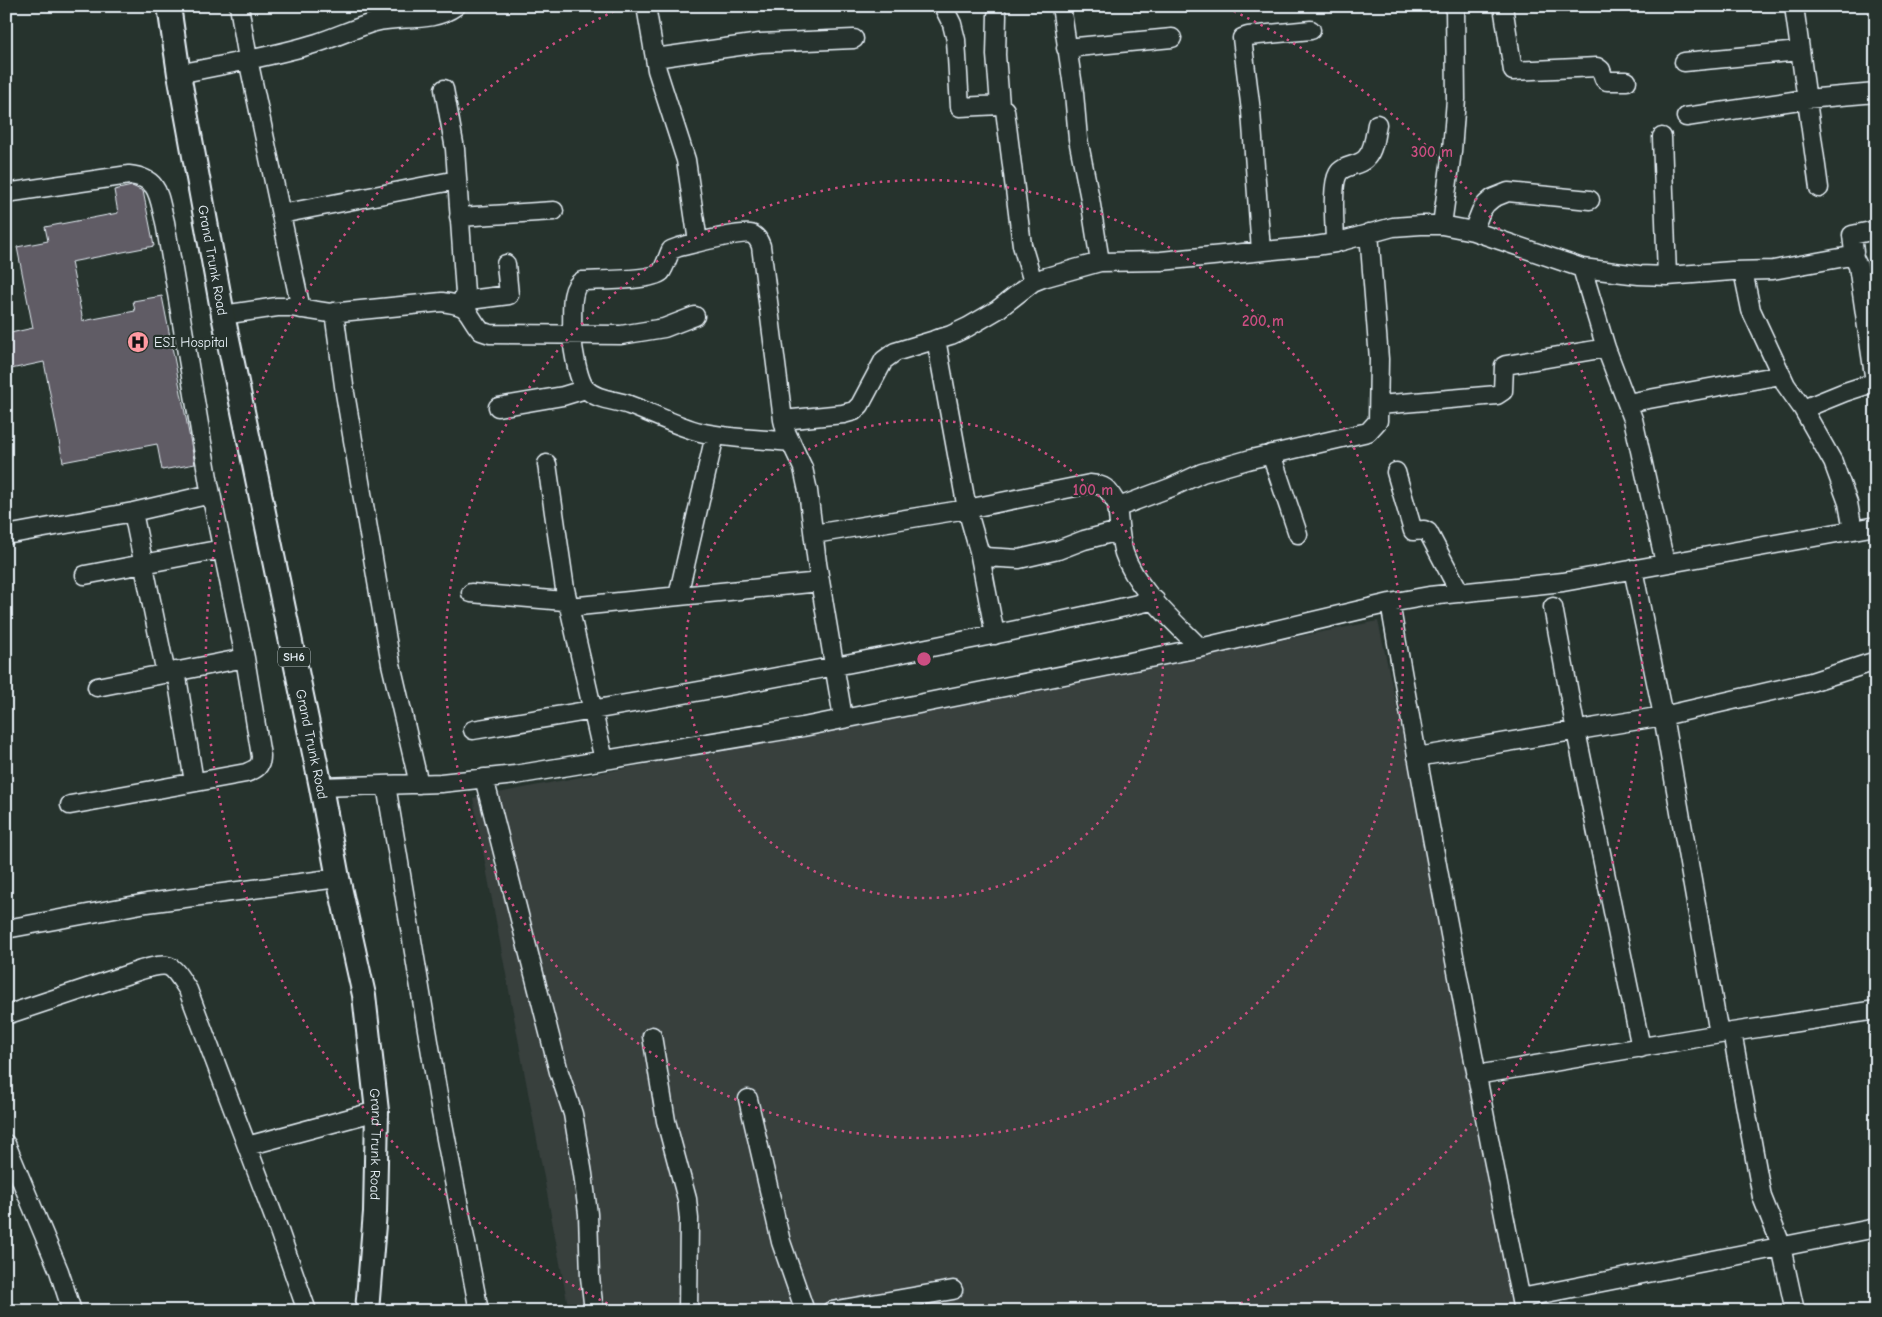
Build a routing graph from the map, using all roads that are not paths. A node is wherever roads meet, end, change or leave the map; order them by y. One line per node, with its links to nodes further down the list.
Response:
1 (168, 6): 19 (main road, Grand Trunk Road / SH6)
2 (239, 6): 17 (street)
3 (456, 6): 17 (street)
4 (646, 6): 16 (street)
5 (943, 6): 24 (street)
6 (1061, 6): 14 (street)
7 (1455, 6): 35 (street)
8 (1503, 6): 20 (street)
9 (1794, 6): 15 (street)
10 (997, 15): 24 (street)
11 (1311, 30): 41 (street)
12 (1172, 38): 14 (street)
13 (854, 39): 16 (street)
14 (1066, 48): 43 (street)
15 (1800, 51): 18 (street); 23 (street)
16 (655, 58): 39 (street)
17 (248, 59): 19 (street); 33 (street)
18 (1684, 62)
19 (179, 74): 52 (main road, Grand Trunk Road / SH6)
20 (1627, 81)
21 (444, 89): 28 (street)
22 (1876, 93): 23 (street)
23 (1806, 99): 25 (street); 29 (street)
24 (1000, 105): 48 (street)
25 (1686, 117)
26 (1377, 124): 40 (street)
27 (1662, 137): 47 (street)
28 (457, 180): 33 (street); 34 (street)
29 (1819, 188)
30 (6, 194): 70 (street)
31 (1590, 200): 37 (street)
32 (554, 211): 34 (street)
33 (281, 214): 50 (street)
34 (459, 217): 49 (street)
35 (1442, 225): 37 (street); 38 (street)
36 (1876, 230): 42 (street)
37 (1473, 231): 45 (street)
38 (1370, 233): 40 (street); 61 (street)
39 (698, 242): 54 (street); 64 (street)
40 (1335, 243): 41 (street)
41 (1261, 251): 43 (street)
42 (1853, 256): 46 (street); 58 (street)
43 (1100, 262): 48 (street)
44 (506, 264): 49 (street)
45 (1582, 268): 47 (street); 56 (street)
46 (1743, 270): 47 (street); 57 (street)
47 (1667, 276)
48 (1033, 282): 55 (street)
49 (462, 306): 51 (street); 54 (street)
50 (301, 309): 51 (street); 52 (street)
51 (334, 312): 110 (street)
52 (223, 315): 112 (main road, Grand Trunk Road / SH6)
53 (695, 316): 54 (street)
54 (571, 334): 59 (street)
55 (936, 339): 64 (street); 72 (street)
56 (1606, 348): 60 (street); 61 (street)
57 (1781, 375): 60 (street); 63 (street)
58 (1874, 387): 63 (street)
59 (586, 389): 62 (street); 65 (street)
60 (1627, 403): 83 (street)
61 (1379, 405): 67 (street)
62 (498, 407)
63 (1803, 409): 75 (street)
64 (783, 420): 66 (street)
65 (715, 435): 66 (street); 89 (street)
66 (791, 442): 77 (street)
67 (1271, 454): 71 (street); 78 (street)
68 (547, 464): 92 (street)
69 (1396, 472): 88 (street)
70 (211, 494): 73 (street); 80 (street)
71 (1117, 504): 72 (street); 76 (street)
72 (967, 510): 77 (street); 81 (street)
73 (133, 512): 79 (street); 82 (street)
74 (1876, 526): 75 (street)
75 (1854, 530): 83 (street)
76 (1120, 531): 81 (street); 90 (street)
77 (814, 534): 86 (street)
78 (1298, 534)
79 (6, 535)
80 (222, 549): 82 (street); 96 (street)
81 (979, 551): 94 (street)
82 (145, 564): 85 (street); 99 (street)
83 (1665, 564): 84 (street)
84 (1633, 569): 88 (street); 102 (street)
85 (84, 575)
86 (820, 582): 89 (street); 98 (street)
87 (471, 593): 92 (street)
88 (1460, 593): 91 (street)
89 (678, 596): 92 (street)
90 (1155, 600): 94 (street); 95 (street)
91 (1390, 603): 95 (street); 106 (street)
92 (569, 608): 101 (street)
93 (1553, 608): 105 (street)
94 (995, 635): 98 (street)
95 (1200, 648): 103 (street)
96 (245, 658): 99 (street); 109 (street)
97 (1876, 661): 102 (street)
98 (834, 666): 101 (street); 103 (street)
99 (171, 672): 100 (street); 109 (street)
100 (97, 687)
101 (593, 711): 104 (street); 107 (street)
102 (1663, 716): 105 (street); 118 (street)
103 (843, 718): 107 (street)
104 (473, 730)
105 (1576, 730): 106 (street); 120 (street)
106 (1417, 757): 121 (street)
107 (604, 760): 108 (street)
108 (484, 778): 110 (street); 134 (street)
109 (194, 782): 113 (street)
110 (419, 784): 111 (street)
111 (386, 785): 112 (street); 133 (street)
112 (321, 787): 114 (main road, Grand Trunk Road / SH6)
113 (70, 805)
114 (338, 878): 115 (street); 123 (main road, Grand Trunk Road / SH6)
115 (6, 929)
116 (1876, 1010): 118 (street)
117 (6, 1015): 125 (street)
118 (1725, 1033): 120 (street); 127 (street)
119 (652, 1036): 135 (street)
120 (1641, 1048): 121 (street)
121 (1476, 1075): 129 (street)
122 (748, 1099): 136 (street)
123 (377, 1111): 125 (street); 132 (main road, Grand Trunk Road / SH6)
124 (6, 1144): 130 (street)
125 (247, 1146): 131 (street)
126 (1876, 1228): 127 (street)
127 (1781, 1246): 129 (street); 138 (street)
128 (953, 1290): 137 (street)
129 (1522, 1304)
130 (72, 1311)
131 (306, 1311)
132 (366, 1311)
133 (479, 1311)
134 (594, 1311)
135 (688, 1311)
136 (805, 1311)
137 (831, 1311)
138 (1795, 1311)

